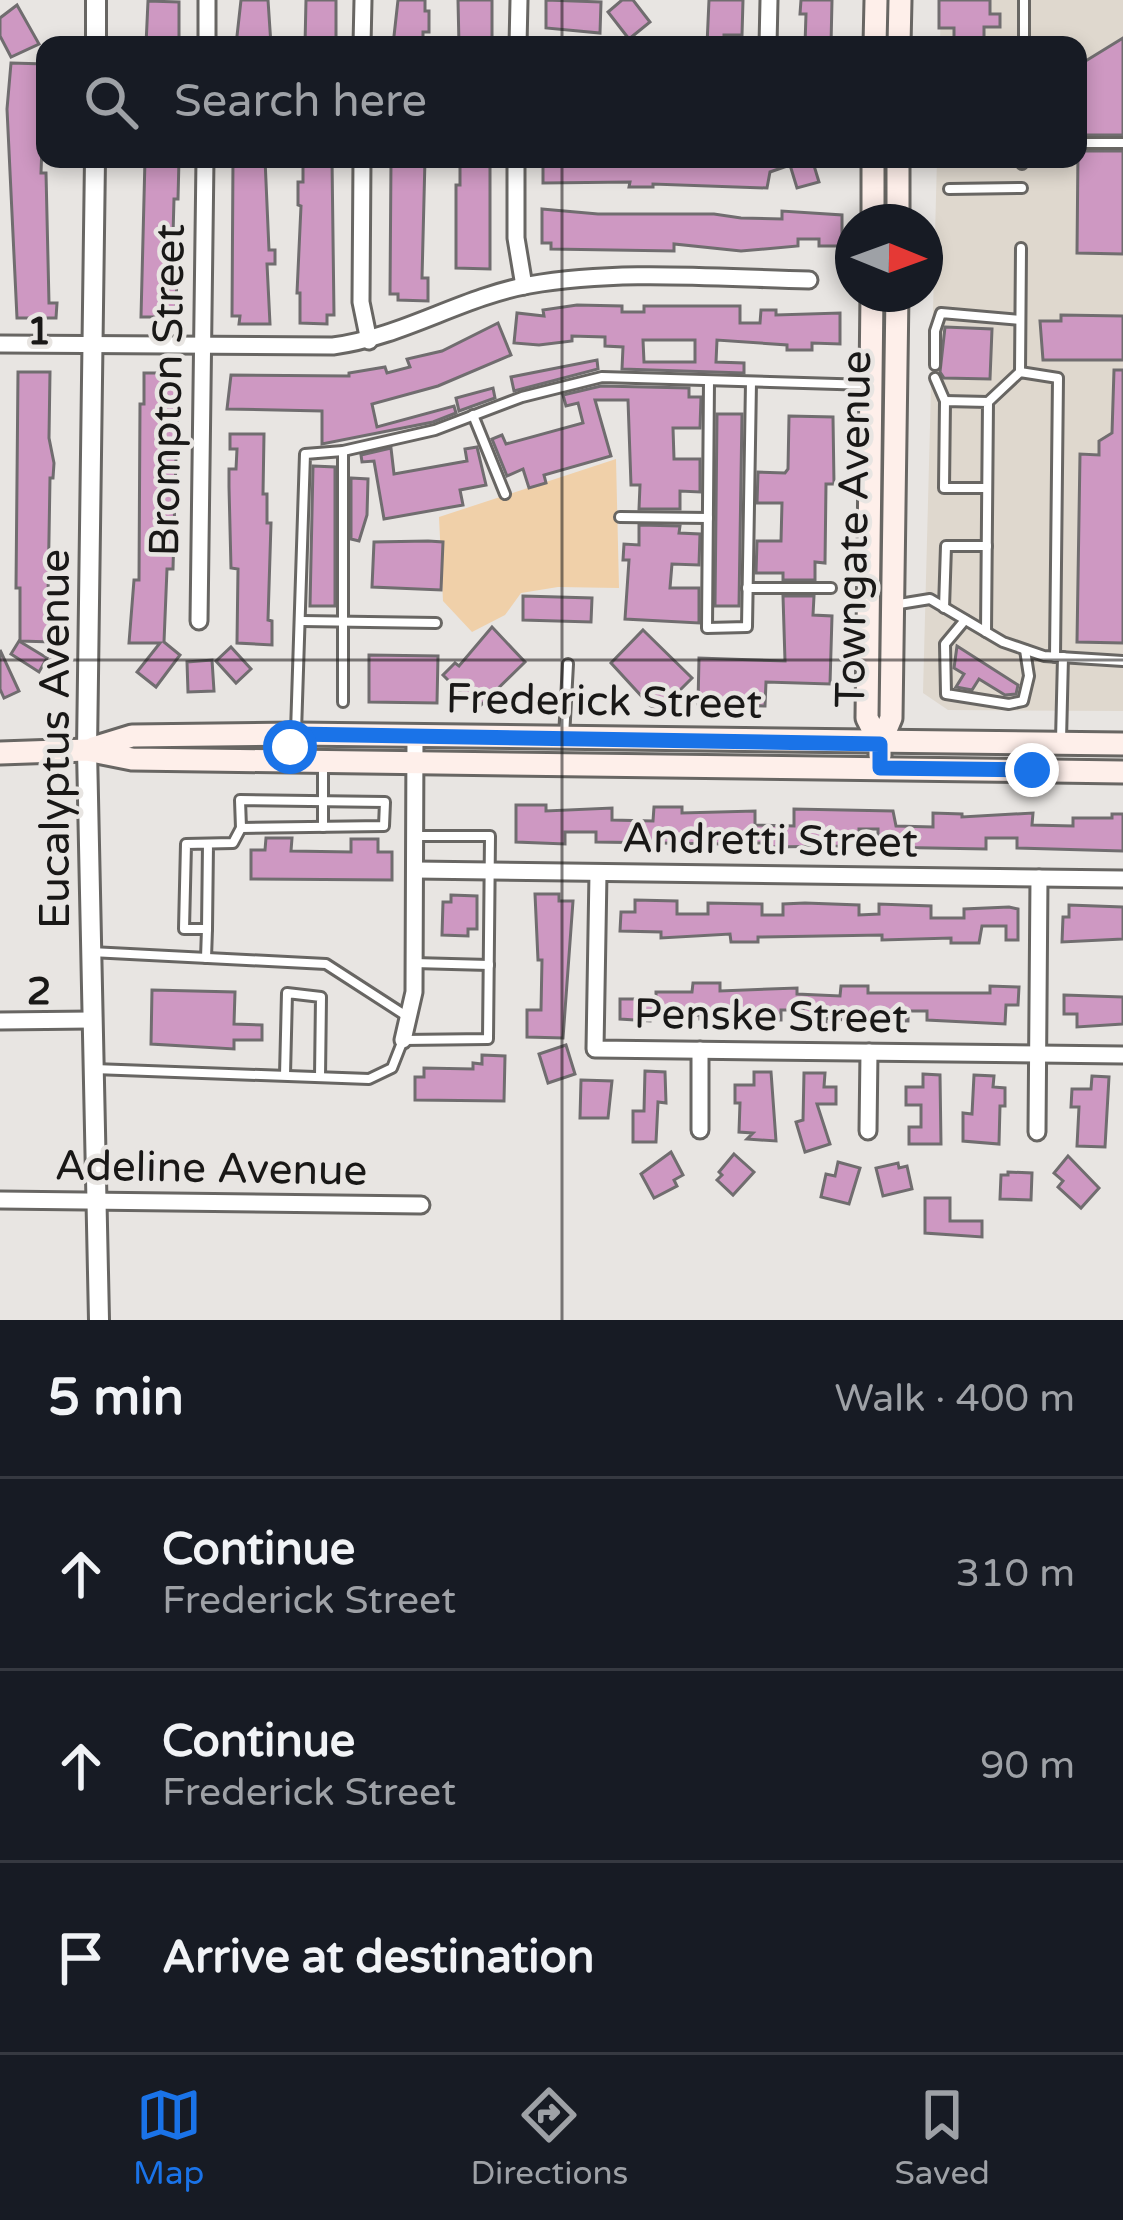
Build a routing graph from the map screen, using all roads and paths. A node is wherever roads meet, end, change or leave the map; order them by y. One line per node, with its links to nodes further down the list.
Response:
1 (96, 0): 9 (street)
2 (207, 0): 10 (street)
3 (363, 0): 11 (street)
4 (519, 0): 12 (street)
5 (769, 0): 13 (street)
6 (875, 0): 14 (main road)
7 (900, 0): 15 (main road)
8 (1024, 0): 16 (lane)
9 (96, 36)
10 (207, 36)
11 (362, 36)
12 (518, 36)
13 (768, 36)
14 (875, 36)
15 (899, 36)
16 (1024, 36)
17 (1087, 143): 18 (lane)
18 (1123, 143)
19 (95, 168): 37 (street, Eucalyptus Avenue)
20 (205, 168): 38 (street, Brompton Street)
21 (362, 168): 35 (street)
22 (516, 168): 31 (street)
23 (873, 168): 27 (main road)
24 (898, 168): 28 (main road)
25 (1022, 188): 26 (lane)
26 (949, 189)
27 (873, 204)
28 (898, 204)
29 (1021, 248): 34 (lane)
30 (809, 280): 31 (street)
31 (524, 286): 35 (street)
32 (872, 312): 44 (main road, Towngate Avenue)
33 (897, 312): 51 (main road, Towngate Avenue)
34 (1020, 320): 39 (lane); 40 (lane)
35 (369, 341): 38 (street)
36 (0, 344): 37 (street)
37 (94, 346): 38 (street); 76 (street, Eucalyptus Avenue)
38 (202, 347): 60 (street, Brompton Street)
39 (935, 365)
40 (1020, 372): 46 (lane); 66 (lane)
41 (935, 378): 45 (lane)
42 (709, 381): 43 (lane); 47 (lane); 53 (lane)
43 (751, 382): 44 (lane); 55 (lane)
44 (871, 385): 51 (main road); 73 (main road, Towngate Avenue)
45 (945, 401): 46 (lane); 49 (lane)
46 (988, 401): 49 (lane)
47 (473, 416): 48 (lane); 50 (lane)
48 (344, 451): 61 (lane); 62 (lane)
49 (988, 488): 54 (lane)
50 (505, 494)
51 (894, 502): 57 (main road, Towngate Avenue)
52 (620, 517): 53 (lane)
53 (708, 518): 55 (lane)
54 (987, 547): 58 (lane); 64 (lane)
55 (747, 588): 56 (lane)
56 (831, 588)
57 (893, 605): 58 (lane); 73 (main road, Towngate Avenue)
58 (944, 608): 59 (lane)
59 (965, 620): 64 (lane); 65 (lane)
60 (199, 621)
61 (302, 621): 62 (lane); 70 (lane)
62 (344, 621): 63 (lane); 69 (lane)
63 (436, 623)
64 (986, 632): 65 (lane)
65 (1025, 650): 66 (lane)
66 (1059, 657): 67 (lane); 74 (lane)
67 (1123, 661)
68 (568, 664): 72 (lane)
69 (343, 702)
70 (296, 734): 71 (main road, Frederick Street); 76 (main road, Frederick Street); 78 (main road)
71 (415, 736): 72 (main road, Frederick Street); 80 (street)
72 (563, 738): 73 (main road, Frederick Street); 81 (main road)
73 (880, 744): 74 (main road, Frederick Street); 82 (main road)
74 (1061, 744): 75 (main road, Frederick Street)
75 (1123, 744)
76 (87, 750): 77 (main road, Frederick Street); 78 (main road, Frederick Street); 95 (street, Eucalyptus Avenue)
77 (0, 753)
78 (220, 760): 79 (main road, Frederick Street)
79 (322, 762): 80 (main road, Frederick Street); 84 (lane)
80 (416, 763): 81 (main road, Frederick Street); 87 (street)
81 (482, 764): 82 (main road, Frederick Street)
82 (880, 768): 83 (main road, Frederick Street)
83 (1123, 772)
84 (323, 800): 85 (lane); 85 (lane); 86 (lane)
85 (323, 827): 86 (lane)
86 (241, 828): 88 (lane)
87 (416, 836): 89 (street); 90 (lane)
88 (208, 844): 94 (lane); 94 (lane)
89 (416, 870): 90 (street, Andretti Street); 97 (street)
90 (490, 871): 91 (street, Andretti Street); 98 (lane)
91 (598, 873): 92 (street, Andretti Street); 103 (street, Penske Street)
92 (1039, 878): 93 (street, Andretti Street); 105 (street)
93 (1123, 879)
94 (207, 929): 96 (lane)
95 (90, 952): 96 (lane); 100 (street, Eucalyptus Avenue)
96 (206, 958): 99 (lane)
97 (414, 962): 98 (lane); 99 (street)
98 (489, 965): 102 (lane)
99 (408, 1017): 102 (street)
100 (91, 1020): 101 (street); 107 (street, Eucalyptus Avenue)
101 (0, 1021)
102 (403, 1040): 109 (lane)
103 (700, 1050): 104 (street, Penske Street); 110 (street)
104 (868, 1052): 105 (street, Penske Street); 111 (street)
105 (1037, 1054): 106 (street, Penske Street); 112 (street)
106 (1123, 1055)
107 (92, 1069): 108 (lane); 114 (street, Eucalyptus Avenue)
108 (285, 1076): 109 (lane); 109 (lane)
109 (320, 1077)
110 (700, 1130)
111 (868, 1132)
112 (1037, 1132)
113 (0, 1200): 114 (street, Adeline Avenue)
114 (96, 1201): 115 (street, Adeline Avenue); 116 (street, Eucalyptus Avenue)
115 (421, 1205)
116 (99, 1320)

